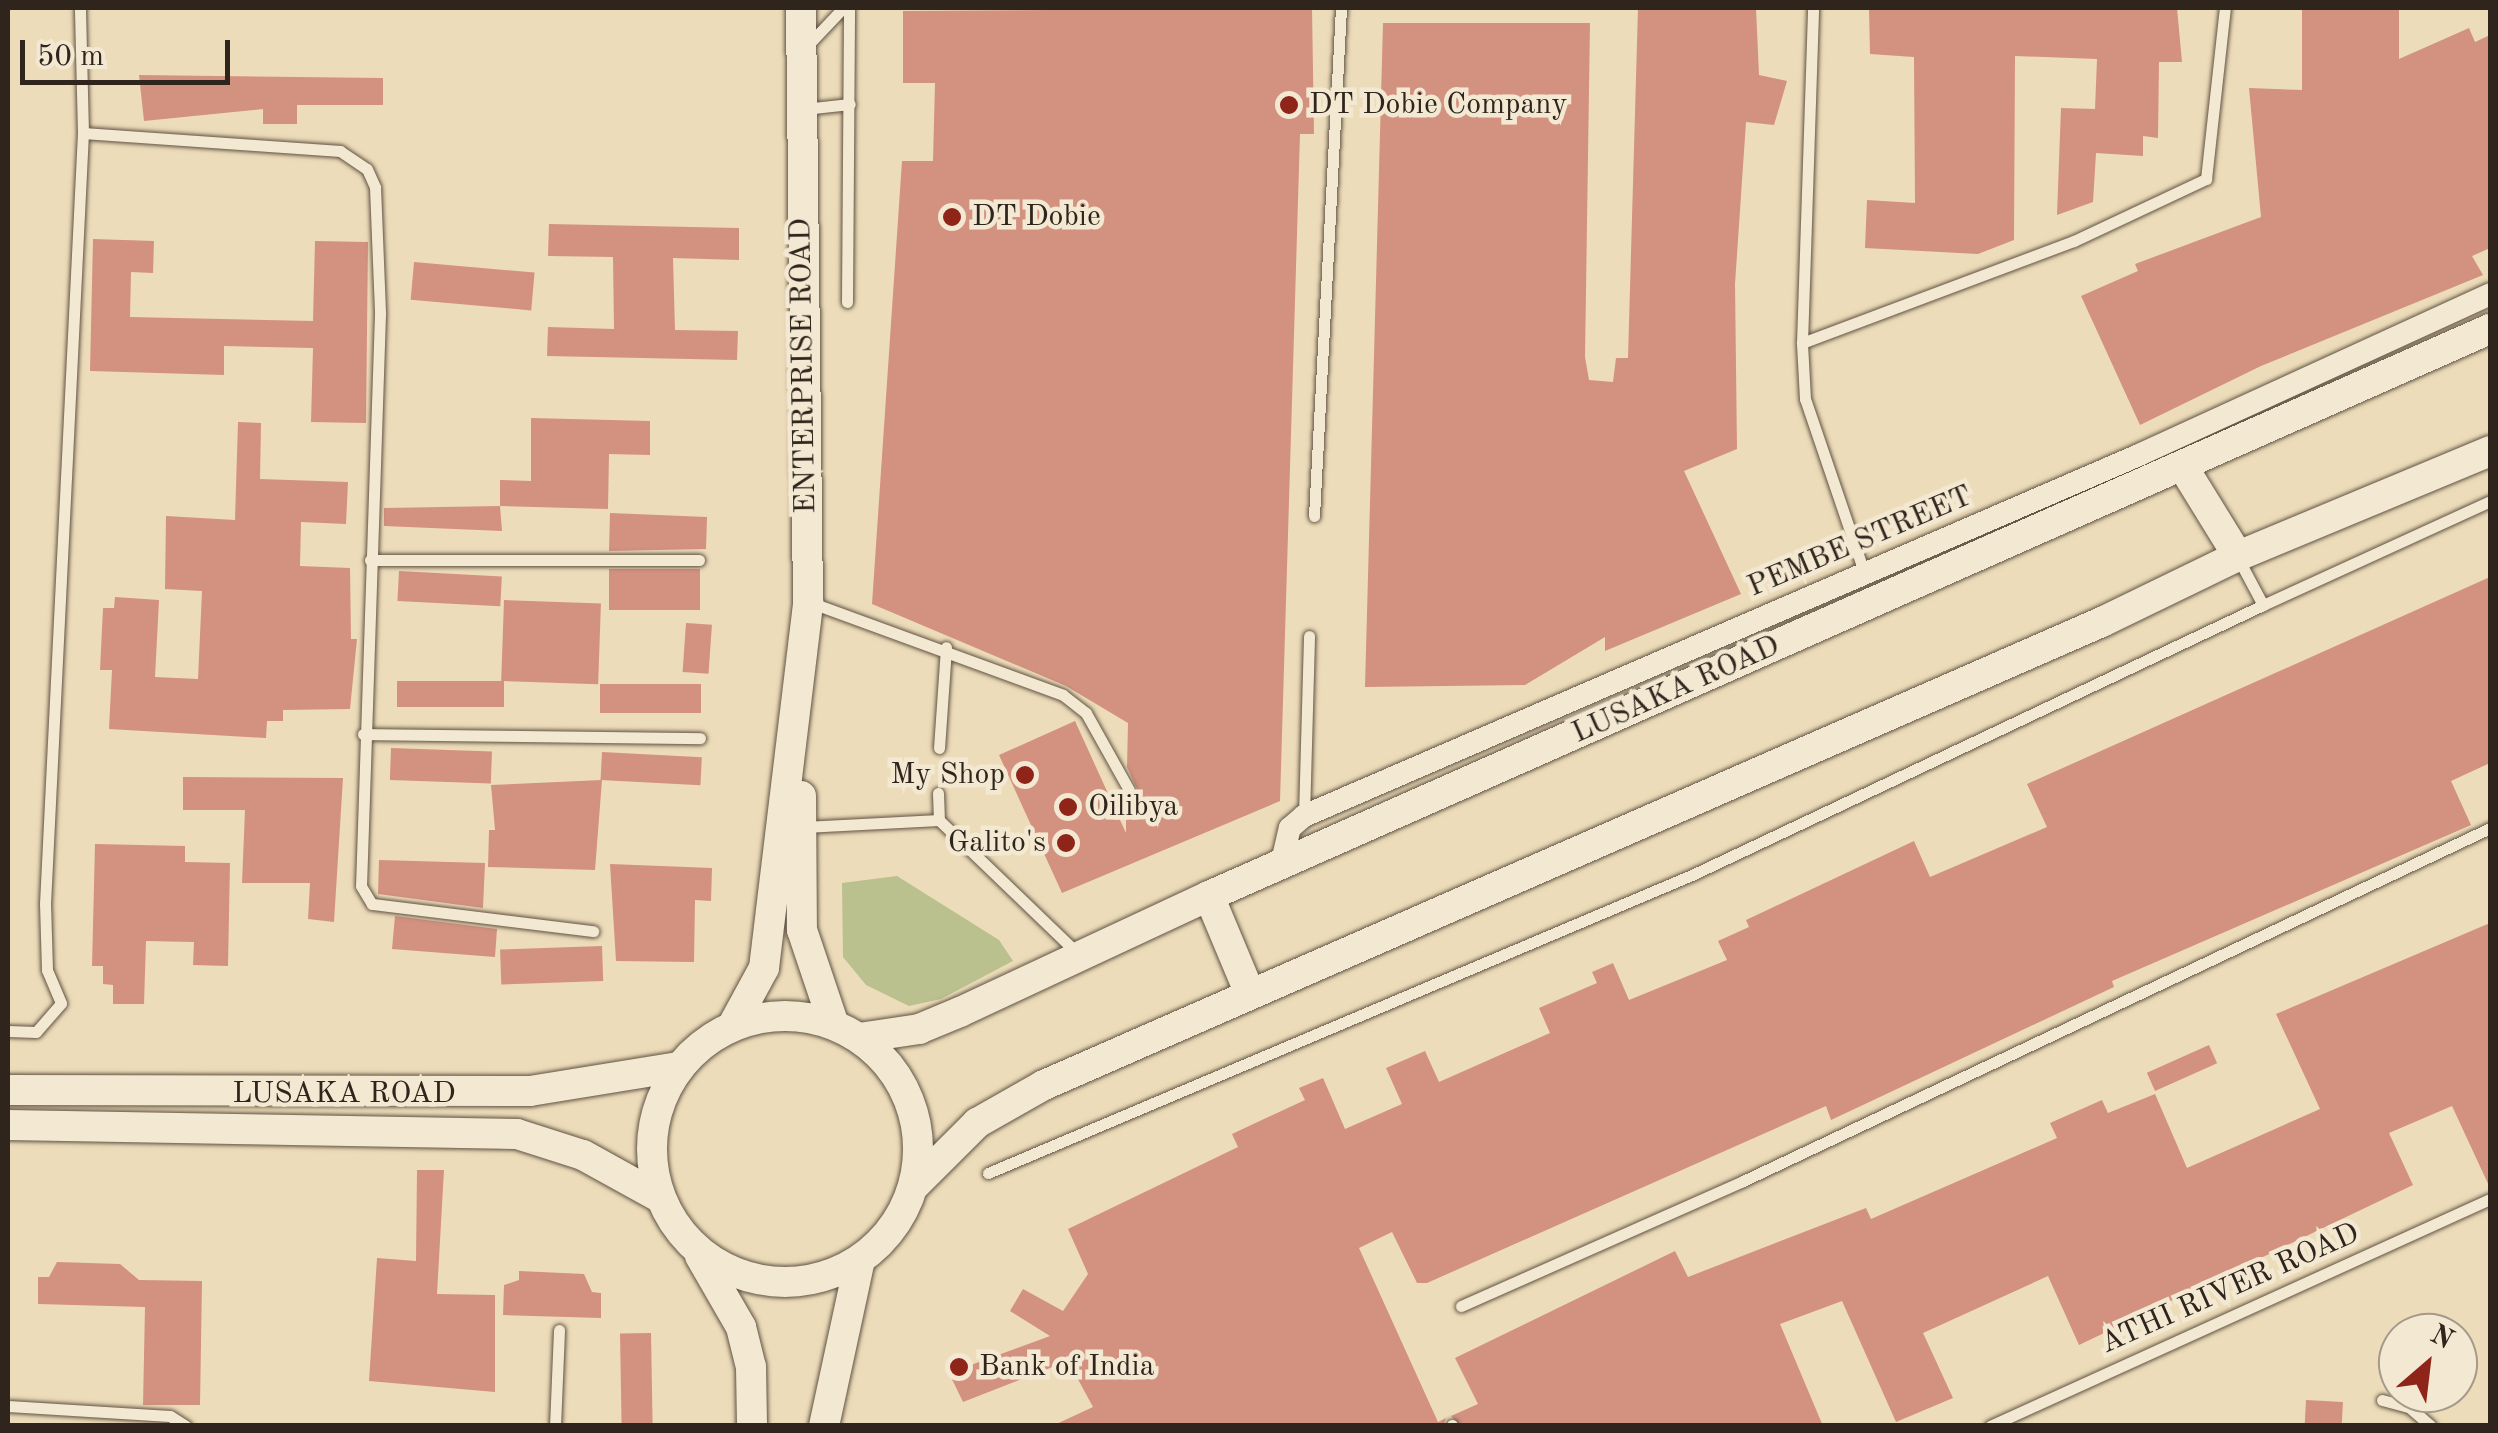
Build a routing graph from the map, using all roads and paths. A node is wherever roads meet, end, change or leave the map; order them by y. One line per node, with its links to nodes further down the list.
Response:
1 (80, 8): 10 (lane)
2 (801, 8): 7 (main road, ENTERPRISE ROAD)
3 (846, 8): 7 (lane); 8 (lane)
4 (1341, 8): 18 (lane)
5 (1813, 8): 14 (lane)
6 (2225, 8): 14 (lane)
7 (800, 54): 9 (main road, ENTERPRISE ROAD)
8 (850, 104): 9 (lane); 12 (lane)
9 (800, 110): 25 (main road, ENTERPRISE ROAD)
10 (83, 133): 21 (lane); 44 (lane)
11 (2490, 294): 19 (street, PEMBE STREET)
12 (847, 302)
13 (2490, 329): 16 (main road, LUSAKA ROAD)
14 (1802, 342): 23 (lane)
15 (2490, 451): 20 (main road)
16 (2183, 466): 20 (main road); 24 (main road, LUSAKA ROAD)
17 (2490, 500): 26 (lane)
18 (1314, 516)
19 (1923, 547): 23 (street, PEMBE STREET); 24 (street)
20 (2238, 556): 26 (lane); 42 (main road)
21 (370, 560): 22 (lane); 29 (lane)
22 (699, 560)
23 (1864, 572): 34 (street, PEMBE STREET)
24 (1935, 577): 38 (main road, LUSAKA ROAD)
25 (808, 602): 28 (lane); 37 (main road, ENTERPRISE ROAD)
26 (2263, 605): 49 (lane)
27 (1309, 636): 34 (lane)
28 (946, 648): 31 (lane); 32 (lane)
29 (363, 734): 30 (lane); 40 (lane)
30 (700, 738)
31 (940, 748)
32 (1129, 790)
33 (938, 793): 35 (lane)
34 (1304, 816): 38 (street)
35 (939, 820): 37 (lane); 41 (lane)
36 (2490, 828): 55 (lane)
37 (790, 829): 43 (main road, ENTERPRISE ROAD); 45 (main road, ENTERPRISE ROAD)
38 (1281, 866): 39 (main road, LUSAKA ROAD)
39 (1209, 896): 41 (main road, LUSAKA ROAD); 42 (main road)
40 (594, 931)
41 (1081, 957): 45 (main road, LUSAKA ROAD)
42 (1250, 994): 50 (main road)
43 (733, 1025): 45 (main road); 46 (main road)
44 (8, 1031)
45 (846, 1031): 50 (main road)
46 (678, 1068): 47 (main road, LUSAKA ROAD); 51 (main road)
47 (8, 1090)
48 (8, 1125): 51 (main road, LUSAKA ROAD)
49 (988, 1174)
50 (915, 1184): 54 (main road)
51 (660, 1197): 53 (main road)
52 (2490, 1199): 62 (lane, ATHI RIVER ROAD)
53 (696, 1248): 54 (main road); 60 (main road)
54 (860, 1260): 61 (main road)
55 (1461, 1306)
56 (559, 1330): 59 (lane)
57 (8, 1406): 58 (lane)
58 (186, 1426)
59 (555, 1426)
60 (752, 1426)
61 (824, 1426)
62 (1990, 1426)

